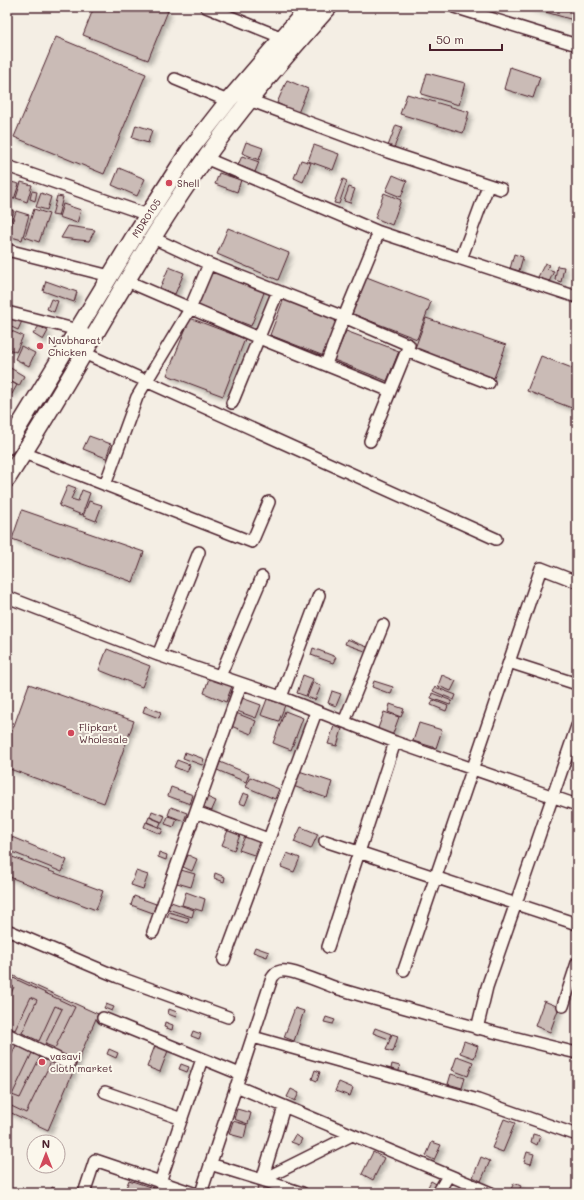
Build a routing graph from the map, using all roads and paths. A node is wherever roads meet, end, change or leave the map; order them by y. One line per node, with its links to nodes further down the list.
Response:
1 (206, 7): 5 (street)
2 (309, 7): 5 (main road, MDR0105)
3 (329, 7): 8 (main road, MDR0105)
4 (454, 7): 6 (street)
5 (283, 38): 9 (main road, MDR0105)
6 (577, 45)
7 (175, 79): 9 (street)
8 (249, 100): 10 (main road, MDR0105); 12 (street)
9 (228, 101): 14 (main road, MDR0105)
10 (206, 158): 15 (street); 16 (main road, MDR0105)
11 (7, 166): 14 (street)
12 (488, 186): 13 (street); 18 (street)
13 (500, 189)
14 (148, 215): 20 (main road, MDR0105)
15 (379, 232): 18 (street); 26 (street)
16 (153, 238): 19 (street); 21 (main road, MDR0105)
17 (7, 250): 20 (street)
18 (461, 259): 23 (street)
19 (209, 264): 22 (street); 24 (street)
20 (110, 276): 27 (main road, MDR0105)
21 (127, 281): 24 (street); 29 (main road, MDR0105)
22 (278, 291): 26 (street); 28 (street)
23 (577, 297)
24 (190, 309): 28 (street); 34 (street)
25 (7, 312): 27 (street)
26 (344, 317): 31 (street); 33 (street)
27 (78, 330): 29 (street); 30 (main road, MDR0105)
28 (259, 338): 33 (street); 37 (street)
29 (93, 339): 32 (main road, MDR0105)
30 (67, 347): 32 (street); 38 (main road, MDR0105)
31 (407, 351): 35 (street); 36 (street)
32 (84, 353): 34 (street); 41 (main road, MDR0105)
33 (326, 364): 36 (street)
34 (146, 381): 43 (street); 45 (street)
35 (489, 383)
36 (390, 391): 39 (street)
37 (232, 403)
38 (12, 429): 40 (main road, MDR0105)
39 (370, 441)
40 (7, 446)
41 (24, 453): 42 (main road, MDR0105); 43 (street)
42 (7, 479)
43 (105, 484): 44 (street)
44 (269, 502)
45 (496, 539)
46 (199, 552): 52 (street)
47 (262, 577): 54 (street)
48 (577, 582): 53 (street)
49 (319, 595): 57 (street)
50 (7, 597): 52 (street)
51 (383, 625): 59 (street)
52 (158, 655): 54 (street)
53 (509, 662): 56 (street); 62 (street)
54 (220, 676): 55 (street)
55 (241, 684): 57 (street); 65 (street)
56 (577, 684)
57 (281, 697): 58 (street)
58 (316, 712): 59 (street); 66 (street)
59 (344, 722): 61 (street)
60 (577, 726): 63 (street)
61 (395, 742): 62 (street); 68 (street)
62 (473, 769): 63 (street); 69 (street)
63 (553, 796): 64 (street); 70 (street)
64 (577, 805)
65 (196, 812): 66 (street); 73 (street)
66 (268, 839): 75 (street)
67 (325, 841): 68 (street)
68 (358, 852): 69 (street); 74 (street)
69 (435, 877): 70 (street); 77 (street)
70 (516, 904): 71 (street); 81 (street)
71 (577, 924)
72 (7, 930): 79 (street)
73 (153, 932)
74 (328, 946)
75 (224, 960)
76 (577, 963): 78 (street)
77 (404, 970)
78 (563, 1006)
79 (228, 1017)
80 (103, 1018): 85 (street)
81 (477, 1029): 83 (street); 84 (street)
82 (7, 1034): 86 (street)
83 (253, 1037): 87 (street); 93 (street)
84 (577, 1053)
85 (202, 1058): 87 (street); 91 (street)
86 (69, 1064)
87 (240, 1074): 88 (street)
88 (236, 1086): 90 (street); 94 (street)
89 (105, 1092): 91 (street)
90 (284, 1107): 92 (street); 96 (street)
91 (182, 1119): 97 (street)
92 (352, 1135): 95 (street); 96 (street)
93 (577, 1135)
94 (210, 1164): 96 (street); 101 (street)
95 (448, 1176): 98 (street); 103 (street)
96 (262, 1180): 102 (street)
97 (160, 1182): 99 (street); 100 (street)
98 (476, 1190): 104 (street)
99 (84, 1193)
100 (193, 1193)
101 (201, 1193)
102 (302, 1193)
103 (438, 1193)
104 (491, 1193)

